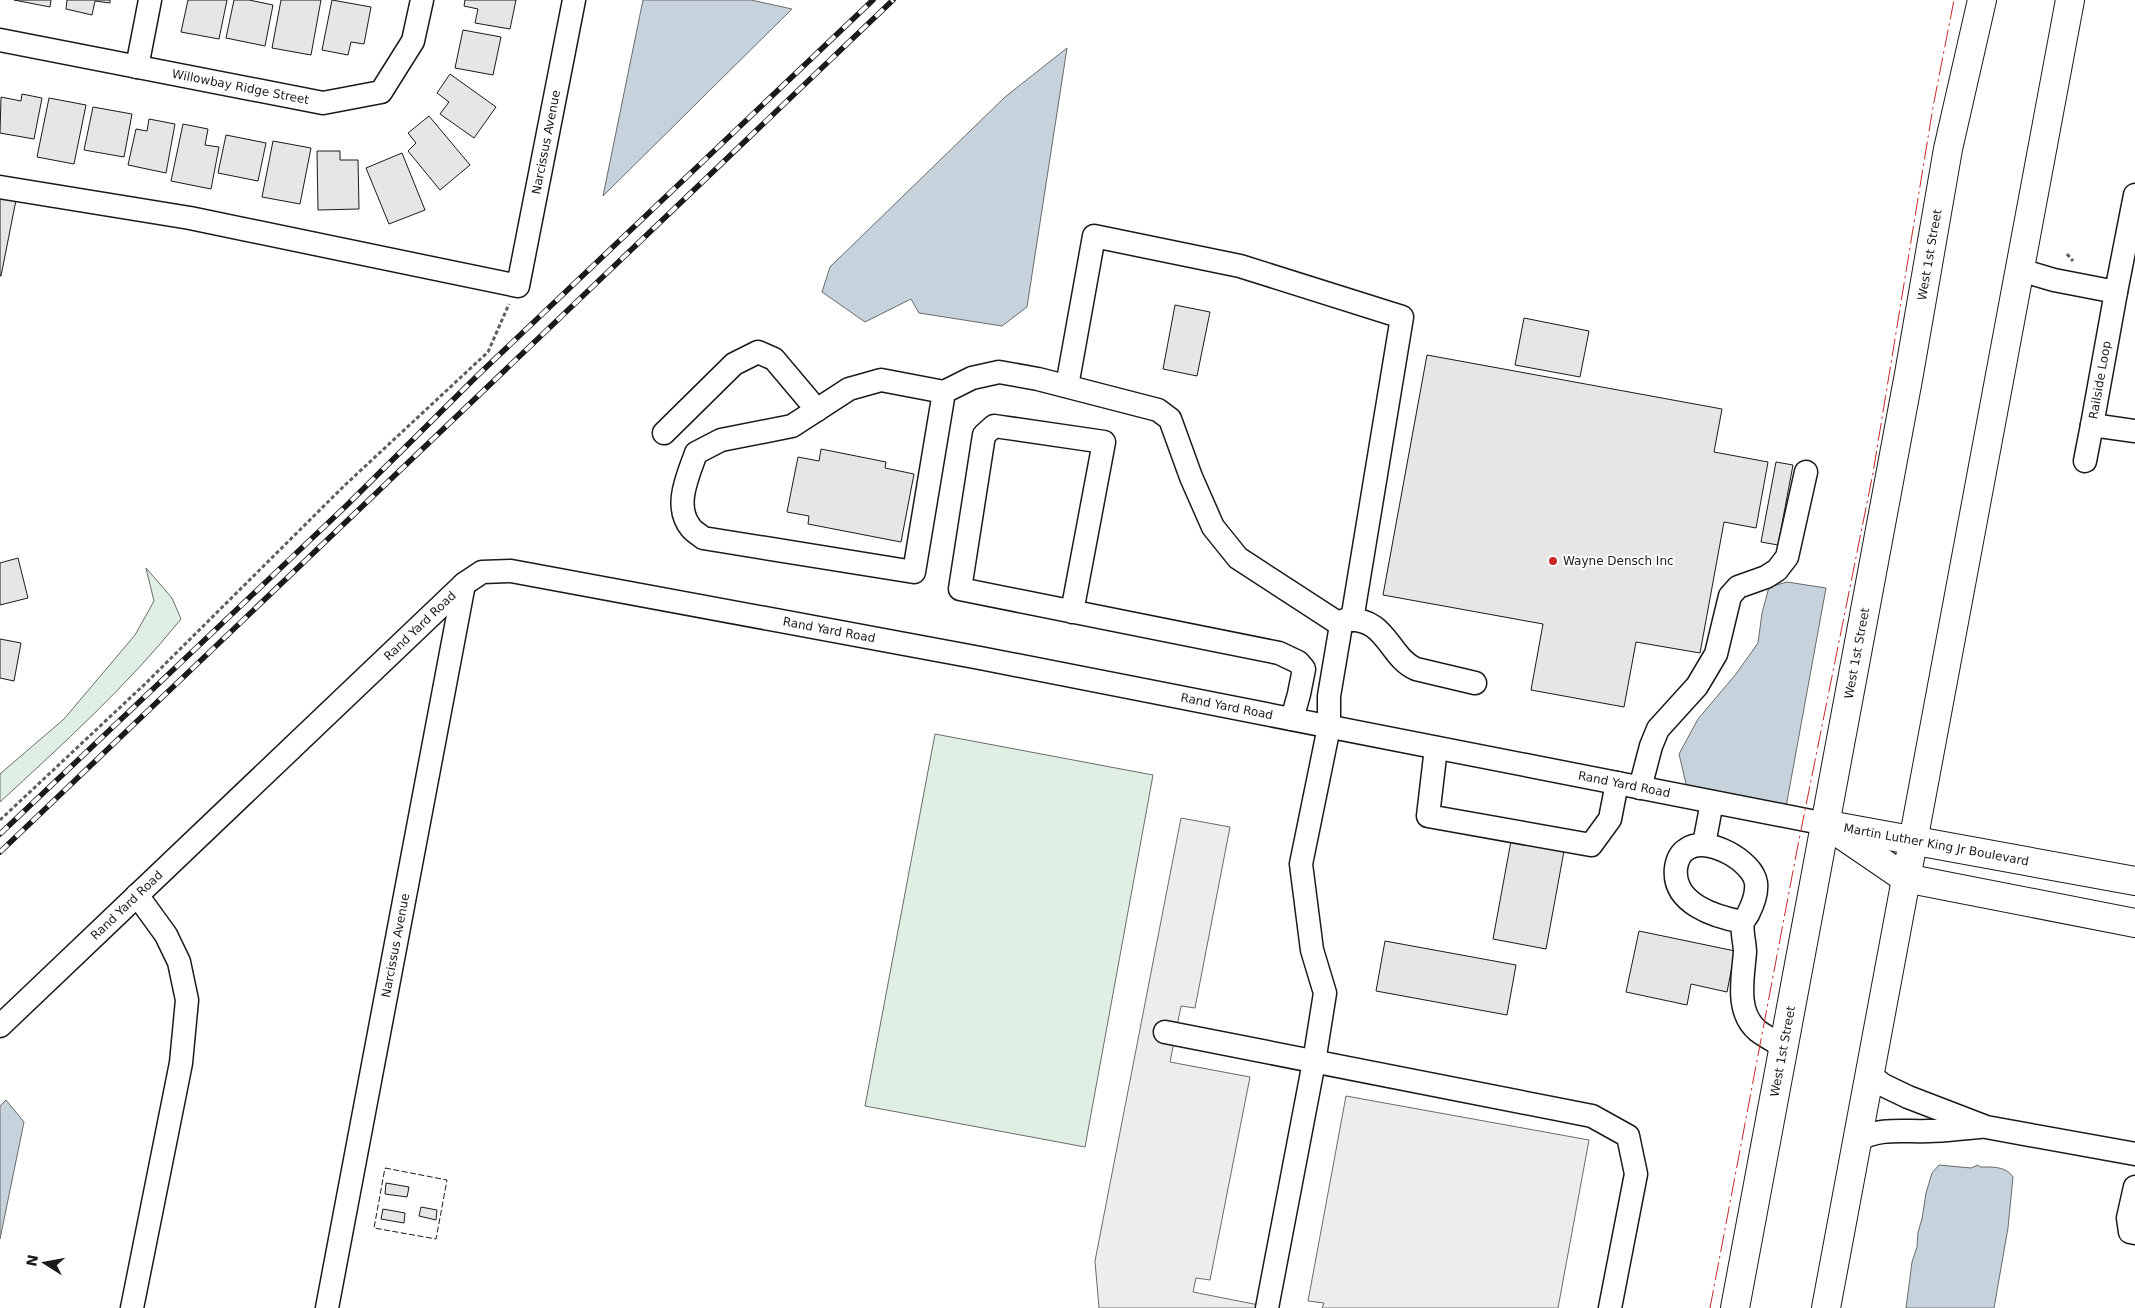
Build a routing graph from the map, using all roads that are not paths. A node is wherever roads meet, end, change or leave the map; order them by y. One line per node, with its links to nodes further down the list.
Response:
1 (150, 0): 7 (street)
2 (422, 0): 7 (street, Willowbay Ridge Street)
3 (574, 0): 8 (street, Narcissus Avenue)
4 (1982, 0): 30 (main road, West 1st Street)
5 (2070, 0): 10 (main road)
6 (0, 40): 7 (street, Willowbay Ridge Street)
7 (137, 67)
8 (0, 187)
9 (2135, 195): 11 (street, Railside Loop)
10 (2020, 270): 11 (street); 31 (main road)
11 (2116, 292): 15 (street, Railside Loop)
12 (1067, 386): 13 (street); 22 (street); 22 (street)
13 (944, 392): 14 (street); 14 (street)
14 (817, 410): 17 (street)
15 (2092, 425): 16 (street, Railside Loop); 18 (street)
16 (2135, 430)
17 (664, 433)
18 (2085, 461)
19 (1806, 472): 28 (street)
20 (464, 584): 24 (street, Rand Yard Road); 35 (street, Rand Yard Road); 49 (street, Narcissus Avenue)
21 (1072, 612): 21 (street); 24 (street)
22 (1346, 622): 23 (street); 25 (street)
23 (1475, 682)
24 (1292, 719): 25 (street, Rand Yard Road)
25 (1329, 727): 26 (street, Rand Yard Road); 41 (street)
26 (1436, 748): 27 (street, Rand Yard Road); 27 (street)
27 (1617, 783): 28 (street, Rand Yard Road)
28 (1640, 788): 29 (street, Rand Yard Road)
29 (1712, 802): 30 (street, Rand Yard Road); 32 (street)
30 (1826, 824): 31 (main road, Martin Luther King Jr Boulevard); 33 (main road, Martin Luther King Jr Boulevard); 40 (main road, West 1st Street)
31 (1912, 839): 33 (main road); 34 (main road, Martin Luther King Jr Boulevard)
32 (1704, 844): 36 (street); 36 (street)
33 (1905, 878): 37 (main road, Martin Luther King Jr Boulevard); 42 (main road)
34 (2135, 881)
35 (137, 895): 38 (street, Rand Yard Road); 48 (street)
36 (1743, 922): 40 (street)
37 (2135, 923)
38 (0, 1026)
39 (1165, 1032): 41 (street)
40 (1784, 1047): 52 (main road, West 1st Street)
41 (1314, 1062): 50 (street); 51 (street)
42 (1869, 1074): 43 (street); 44 (main road)
43 (1986, 1127): 44 (street); 45 (street)
44 (1857, 1140): 53 (main road)
45 (2135, 1154)
46 (2135, 1187): 47 (street)
47 (2135, 1233)
48 (132, 1308)
49 (327, 1308)
50 (1267, 1308)
51 (1610, 1308)
52 (1735, 1308)
53 (1826, 1308)

